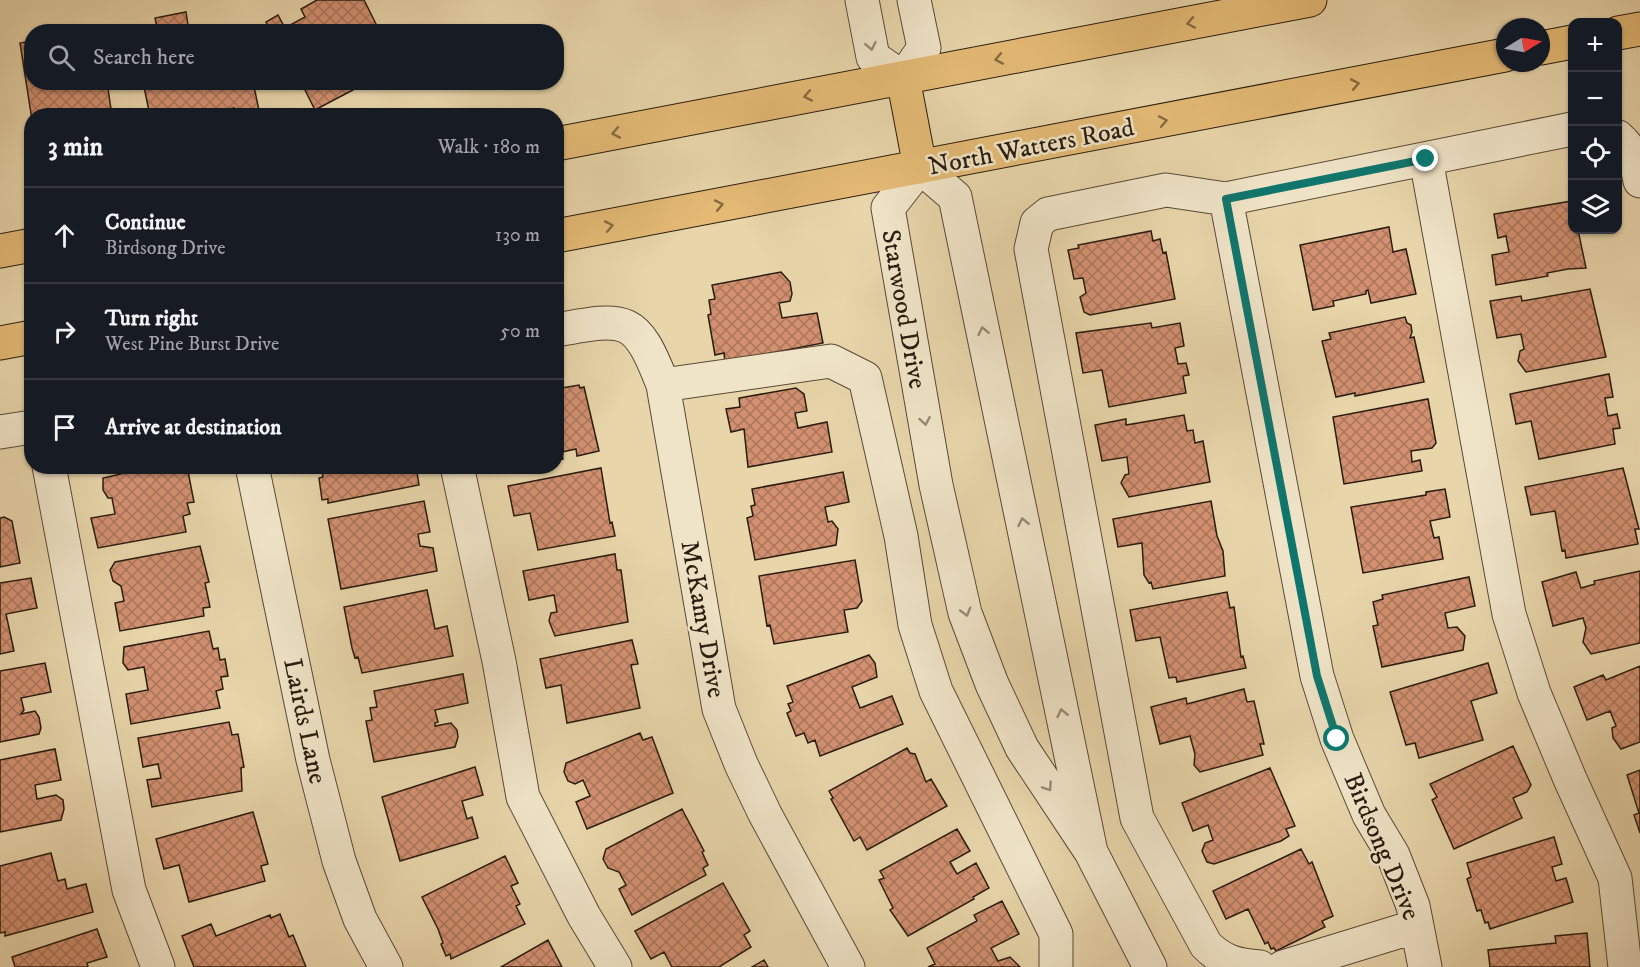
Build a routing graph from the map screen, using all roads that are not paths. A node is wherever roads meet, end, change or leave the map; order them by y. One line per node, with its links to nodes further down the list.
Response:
1 (862, 0): 9 (street, one-way to 9)
2 (914, 0): 9 (street)
3 (1310, 0): 9 (main road, one-way to 9)
4 (1640, 29): 5 (main road)
5 (1622, 32)
6 (1568, 43): 7 (main road)
7 (1550, 46)
8 (1496, 57): 16 (main road, North Watters Road, one-way to 8)
9 (903, 78): 14 (main road, one-way to 14); 16 (main road)
10 (1640, 121): 12 (street)
11 (1568, 130): 15 (street)
12 (1622, 134)
13 (1622, 140): 17 (street)
14 (564, 142)
15 (1426, 159): 18 (street); 42 (street)
16 (920, 167): 19 (main road, North Watters Road, one-way to 16); 31 (street, Starwood Drive, one-way to 16); 31 (street, Starwood Drive, one-way to 31)
17 (1640, 181)
18 (1226, 199): 32 (street, Birdsong Drive); 39 (street)
19 (564, 234)
20 (24, 246): 21 (main road)
21 (0, 251)
22 (564, 329): 25 (street, McKamy Drive)
23 (24, 339): 24 (main road)
24 (0, 344)
25 (663, 385): 36 (street, McKamy Drive); 37 (street)
26 (24, 428): 27 (street)
27 (0, 432)
28 (51, 474): 33 (street)
29 (254, 474): 34 (street, Lairds Lane)
30 (459, 474): 35 (street)
31 (1091, 852): 38 (street, Starwood Drive)
32 (1417, 926): 40 (street); 41 (street, Birdsong Drive)
33 (158, 967)
34 (386, 967)
35 (615, 967)
36 (848, 967)
37 (1056, 967)
38 (1150, 967)
39 (1260, 967)
40 (1283, 967)
41 (1425, 967)
42 (1624, 967)

